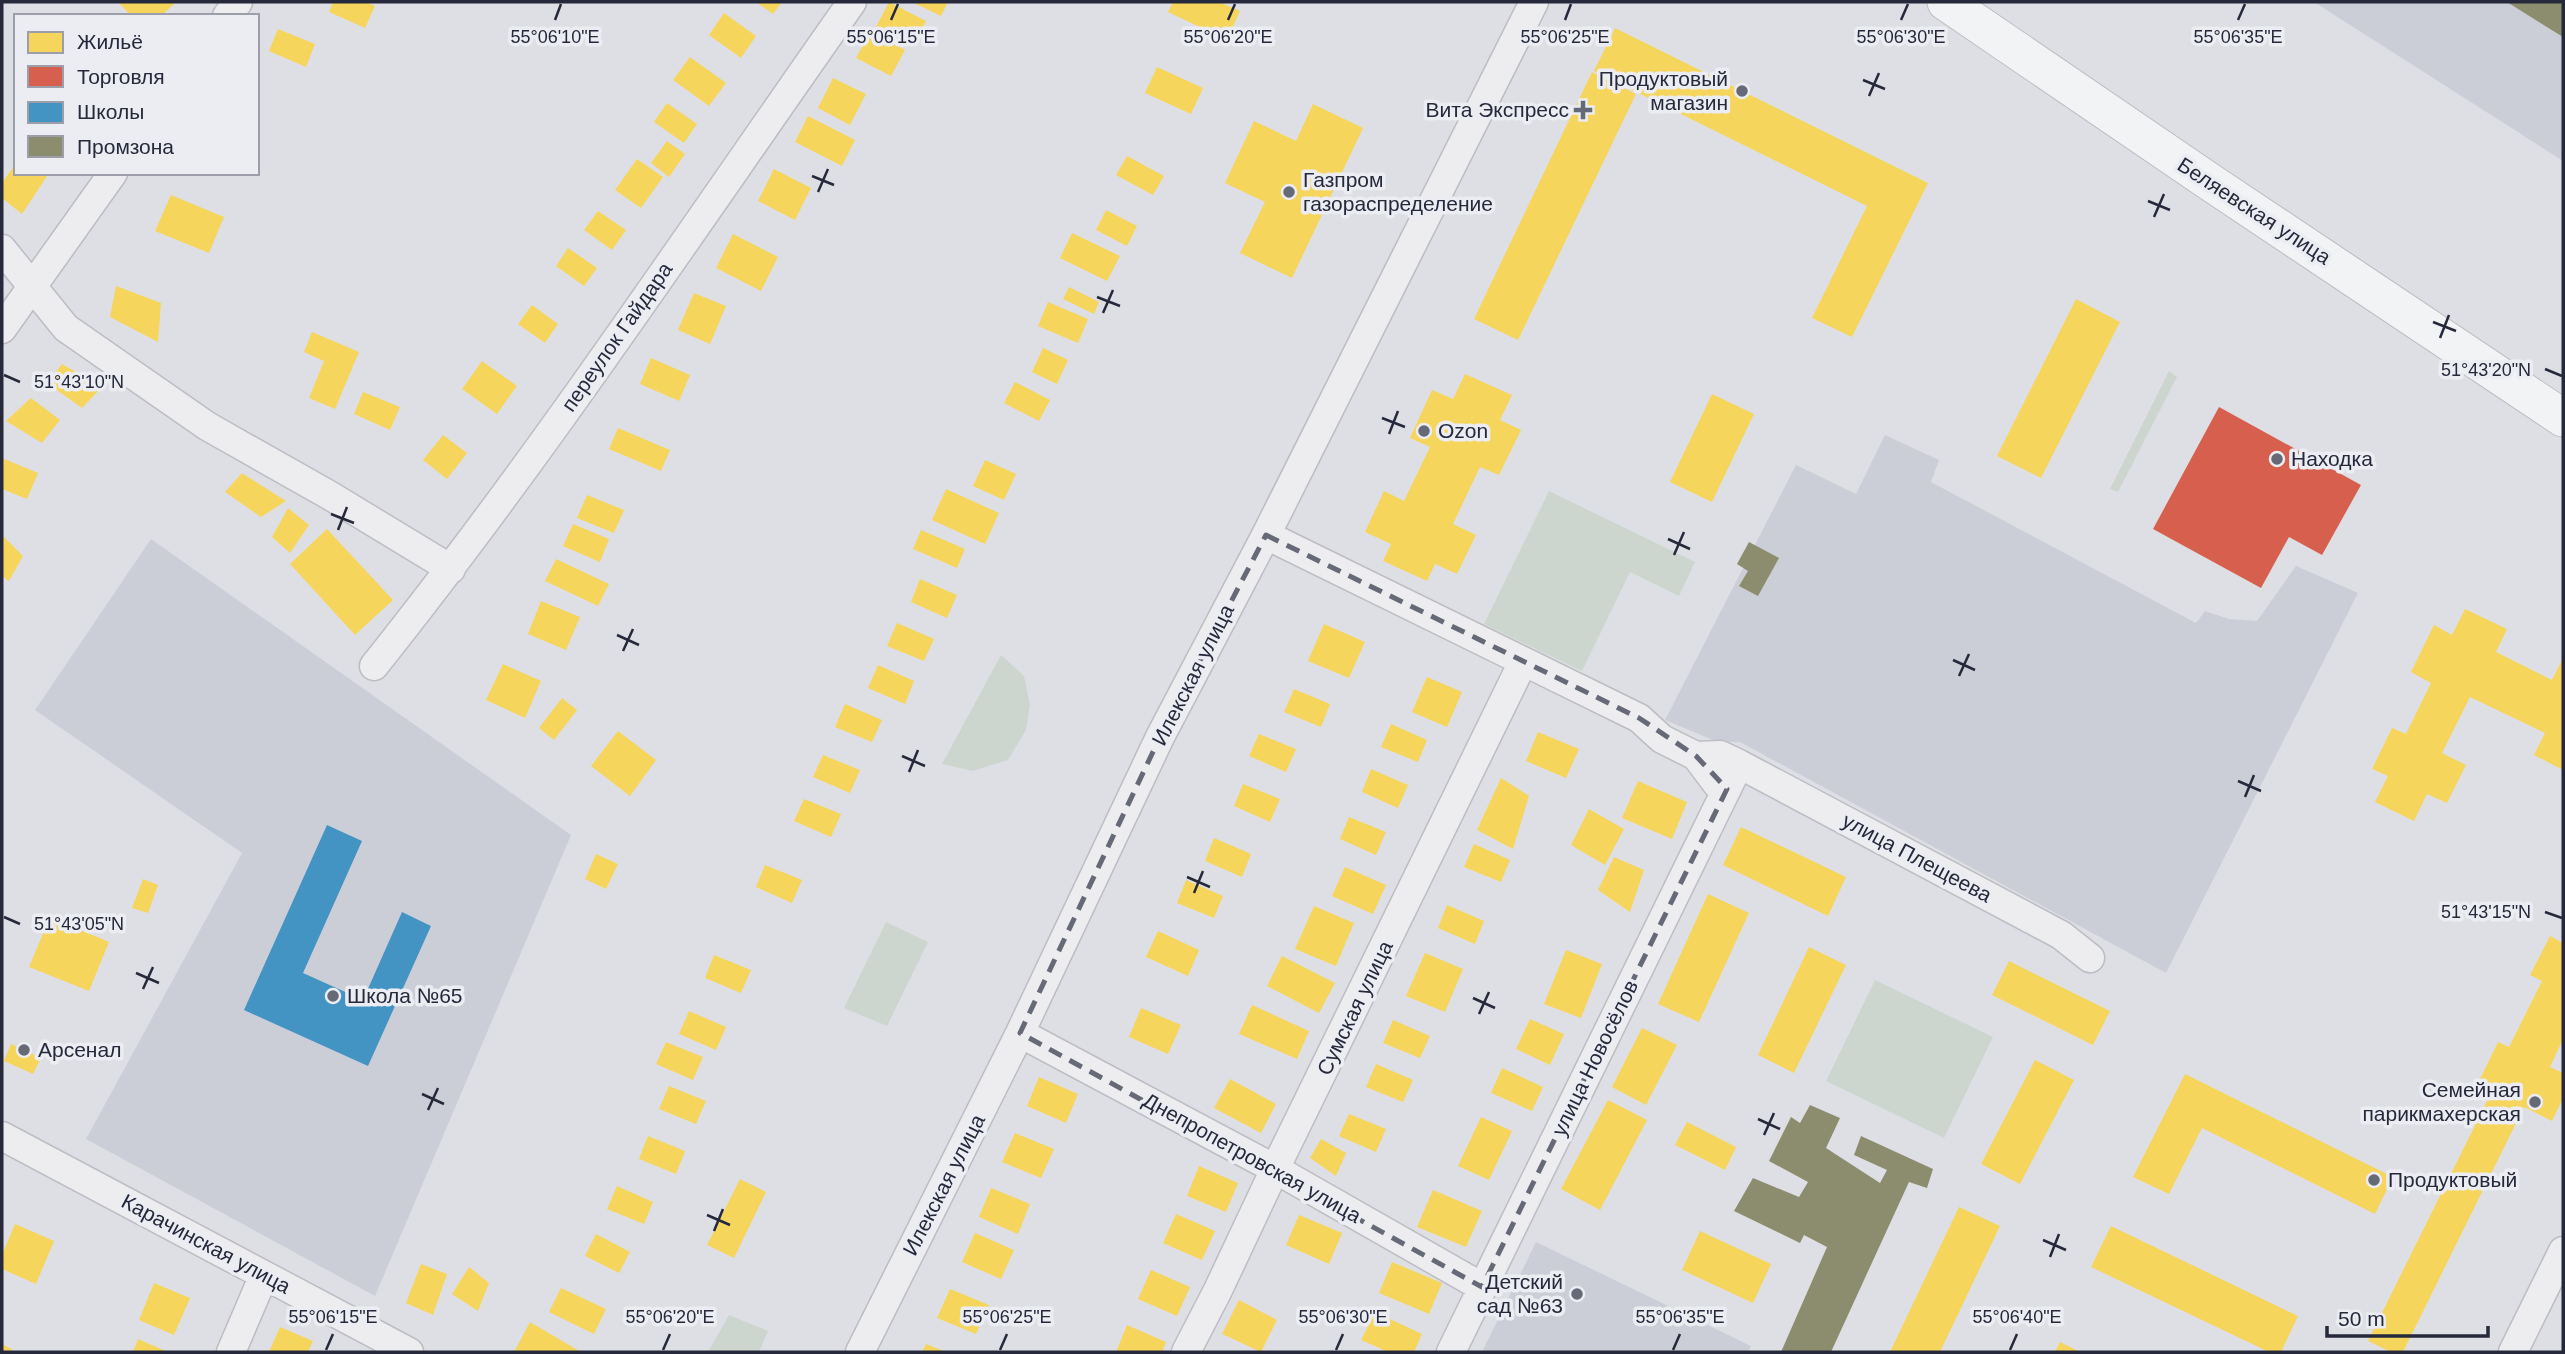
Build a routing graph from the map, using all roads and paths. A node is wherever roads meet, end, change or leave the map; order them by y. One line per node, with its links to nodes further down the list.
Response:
1 (852, 2): 10 (street, переулок Гайдара)
2 (1534, 2): 9 (street, Илекская улица)
3 (1946, 2): 8 (main road, Беляевская улица)
4 (112, 175): 6 (street)
5 (2, 249): 6 (street)
6 (33, 285): 7 (street); 10 (street)
7 (2, 329)
8 (2563, 418)
9 (1266, 536): 11 (street); 17 (street, Илекская улица)
10 (451, 569): 12 (street, переулок Гайдара)
11 (1523, 663): 13 (street); 19 (street, Сумская улица)
12 (374, 666)
13 (1696, 756): 14 (street, улица Плещеева); 15 (street)
14 (1739, 764): 15 (street, улица Новосёлов); 16 (street, улица Плещеева)
15 (1727, 789): 22 (street, улица Новосёлов)
16 (2090, 958)
17 (1020, 1033): 19 (street, Днепропетровская улица); 25 (street, Илекская улица)
18 (2, 1136): 21 (street, Карачинская улица)
19 (1275, 1169): 22 (street, Днепропетровская улица); 26 (street, Сумская улица)
20 (2563, 1251): 28 (street)
21 (264, 1275): 23 (street); 24 (street, Карачинская улица)
22 (1482, 1287): 27 (street, улица Новосёлов)
23 (231, 1352)
24 (409, 1352)
25 (860, 1352)
26 (1186, 1352)
27 (1451, 1352)
28 (2513, 1352)

